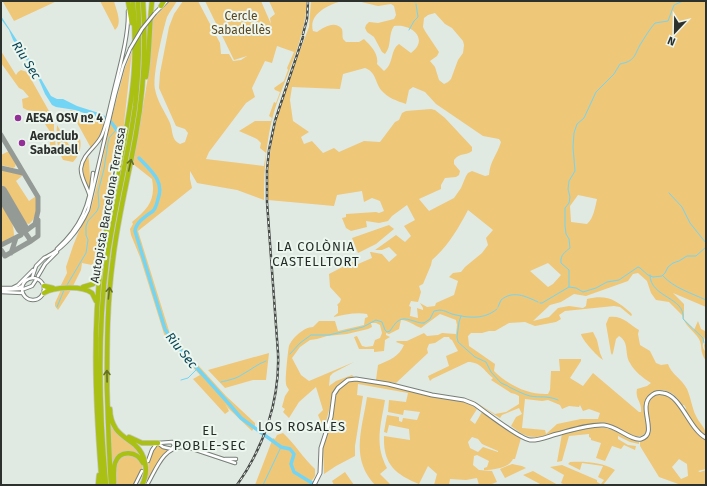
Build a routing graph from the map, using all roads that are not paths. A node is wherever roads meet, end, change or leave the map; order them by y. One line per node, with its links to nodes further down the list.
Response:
1 (128, 1): 8 (highway); 11 (street)
2 (133, 1): 8 (highway)
3 (138, 1): 27 (highway, Autopista Barcelona-Terrassa)
4 (144, 1): 9 (highway, Autopista Barcelona-Terrassa)
5 (152, 1): 9 (highway)
6 (166, 1): 7 (highway)
7 (161, 6): 10 (street, bridge)
8 (134, 38): 14 (highway)
9 (140, 106): 29 (highway, Autopista Barcelona-Terrassa, one-way to 9)
10 (94, 191): 11 (street); 12 (street)
11 (90, 197): 13 (street)
12 (58, 250): 13 (street); 17 (street)
13 (44, 258): 15 (street)
14 (101, 265): 22 (highway); 26 (highway)
15 (34, 269): 16 (street); 17 (street); 19 (street)
16 (32, 278): 17 (street); 20 (street)
17 (37, 278): 18 (street); 20 (street)
18 (44, 286): 21 (highway); 25 (street)
19 (12, 288): 20 (street); 23 (street)
20 (22, 288): 23 (street); 24 (street)
21 (58, 288): 22 (highway); 25 (highway)
22 (71, 288): 26 (highway)
23 (1, 290): 24 (street)
24 (23, 293): 25 (street)
25 (44, 293)
26 (96, 320): 28 (highway)
27 (101, 331): 28 (highway); 45 (highway, Autopista Barcelona-Terrassa)
28 (97, 390): 41 (highway)
29 (107, 396): 31 (highway); 46 (highway, Autopista Barcelona-Terrassa)
30 (331, 414): 32 (main road); 50 (main road); 50 (main road)
31 (111, 418): 34 (highway); 48 (highway)
32 (706, 438)
33 (172, 442): 34 (street); 35 (street); 36 (street)
34 (158, 443): 36 (street); 39 (street)
35 (190, 448): 36 (street); 37 (street)
36 (172, 449): 49 (street)
37 (217, 457): 38 (street); 40 (street)
38 (236, 459)
39 (148, 461)
40 (235, 463)
41 (100, 465): 43 (highway); 44 (highway)
42 (142, 471): 47 (street)
43 (98, 485)
44 (102, 485)
45 (106, 485)
46 (113, 485): 48 (highway)
47 (135, 485)
48 (141, 485)
49 (147, 485)
50 (312, 485)

